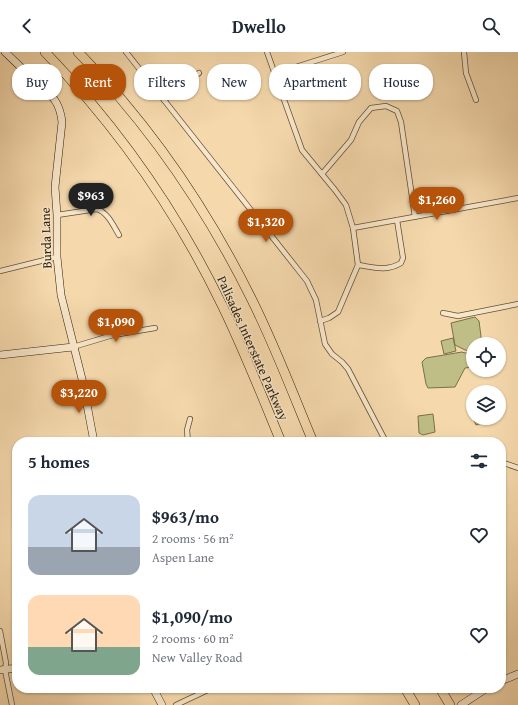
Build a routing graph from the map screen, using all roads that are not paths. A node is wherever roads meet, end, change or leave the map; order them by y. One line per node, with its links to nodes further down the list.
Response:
1 (5, 52): 17 (street, Burda Lane)
2 (45, 52): 34 (highway, Palisades Interstate Parkway)
3 (78, 52): 35 (highway, Palisades Interstate Parkway)
4 (126, 52): 9 (street)
5 (267, 52): 10 (street)
6 (343, 52): 8 (street)
7 (464, 52): 14 (street)
8 (336, 53): 11 (street)
9 (136, 64)
10 (271, 64)
11 (304, 64)
12 (164, 100): 27 (street)
13 (284, 100): 15 (street)
14 (476, 100)
15 (322, 174): 18 (street); 20 (street)
16 (518, 198): 18 (street)
17 (57, 215): 21 (street); 22 (street, Burda Lane)
18 (416, 217): 19 (street)
19 (397, 220): 20 (street); 23 (street)
20 (353, 228): 23 (street)
21 (119, 235)
22 (57, 257): 24 (street); 29 (street, Burda Lane)
23 (358, 265): 27 (street)
24 (0, 271)
25 (518, 304): 26 (street)
26 (443, 313)
27 (320, 321): 36 (street)
28 (155, 328): 29 (street)
29 (74, 347): 30 (street); 32 (street, Burda Lane)
30 (0, 355)
31 (190, 419): 33 (street)
32 (93, 437)
33 (188, 437)
34 (279, 437)
35 (311, 437)
36 (383, 437)
37 (506, 464): 38 (street)
38 (518, 468)
39 (0, 631): 41 (street)
40 (12, 669): 41 (street)
41 (2, 670): 49 (street)
42 (518, 674): 43 (street)
43 (506, 679)
44 (156, 693): 50 (street)
45 (201, 693): 51 (street)
46 (408, 693): 52 (highway)
47 (443, 693): 53 (highway)
48 (480, 693): 54 (street)
49 (12, 705)
50 (162, 705)
51 (176, 705)
52 (415, 705)
53 (450, 705)
54 (461, 705)

